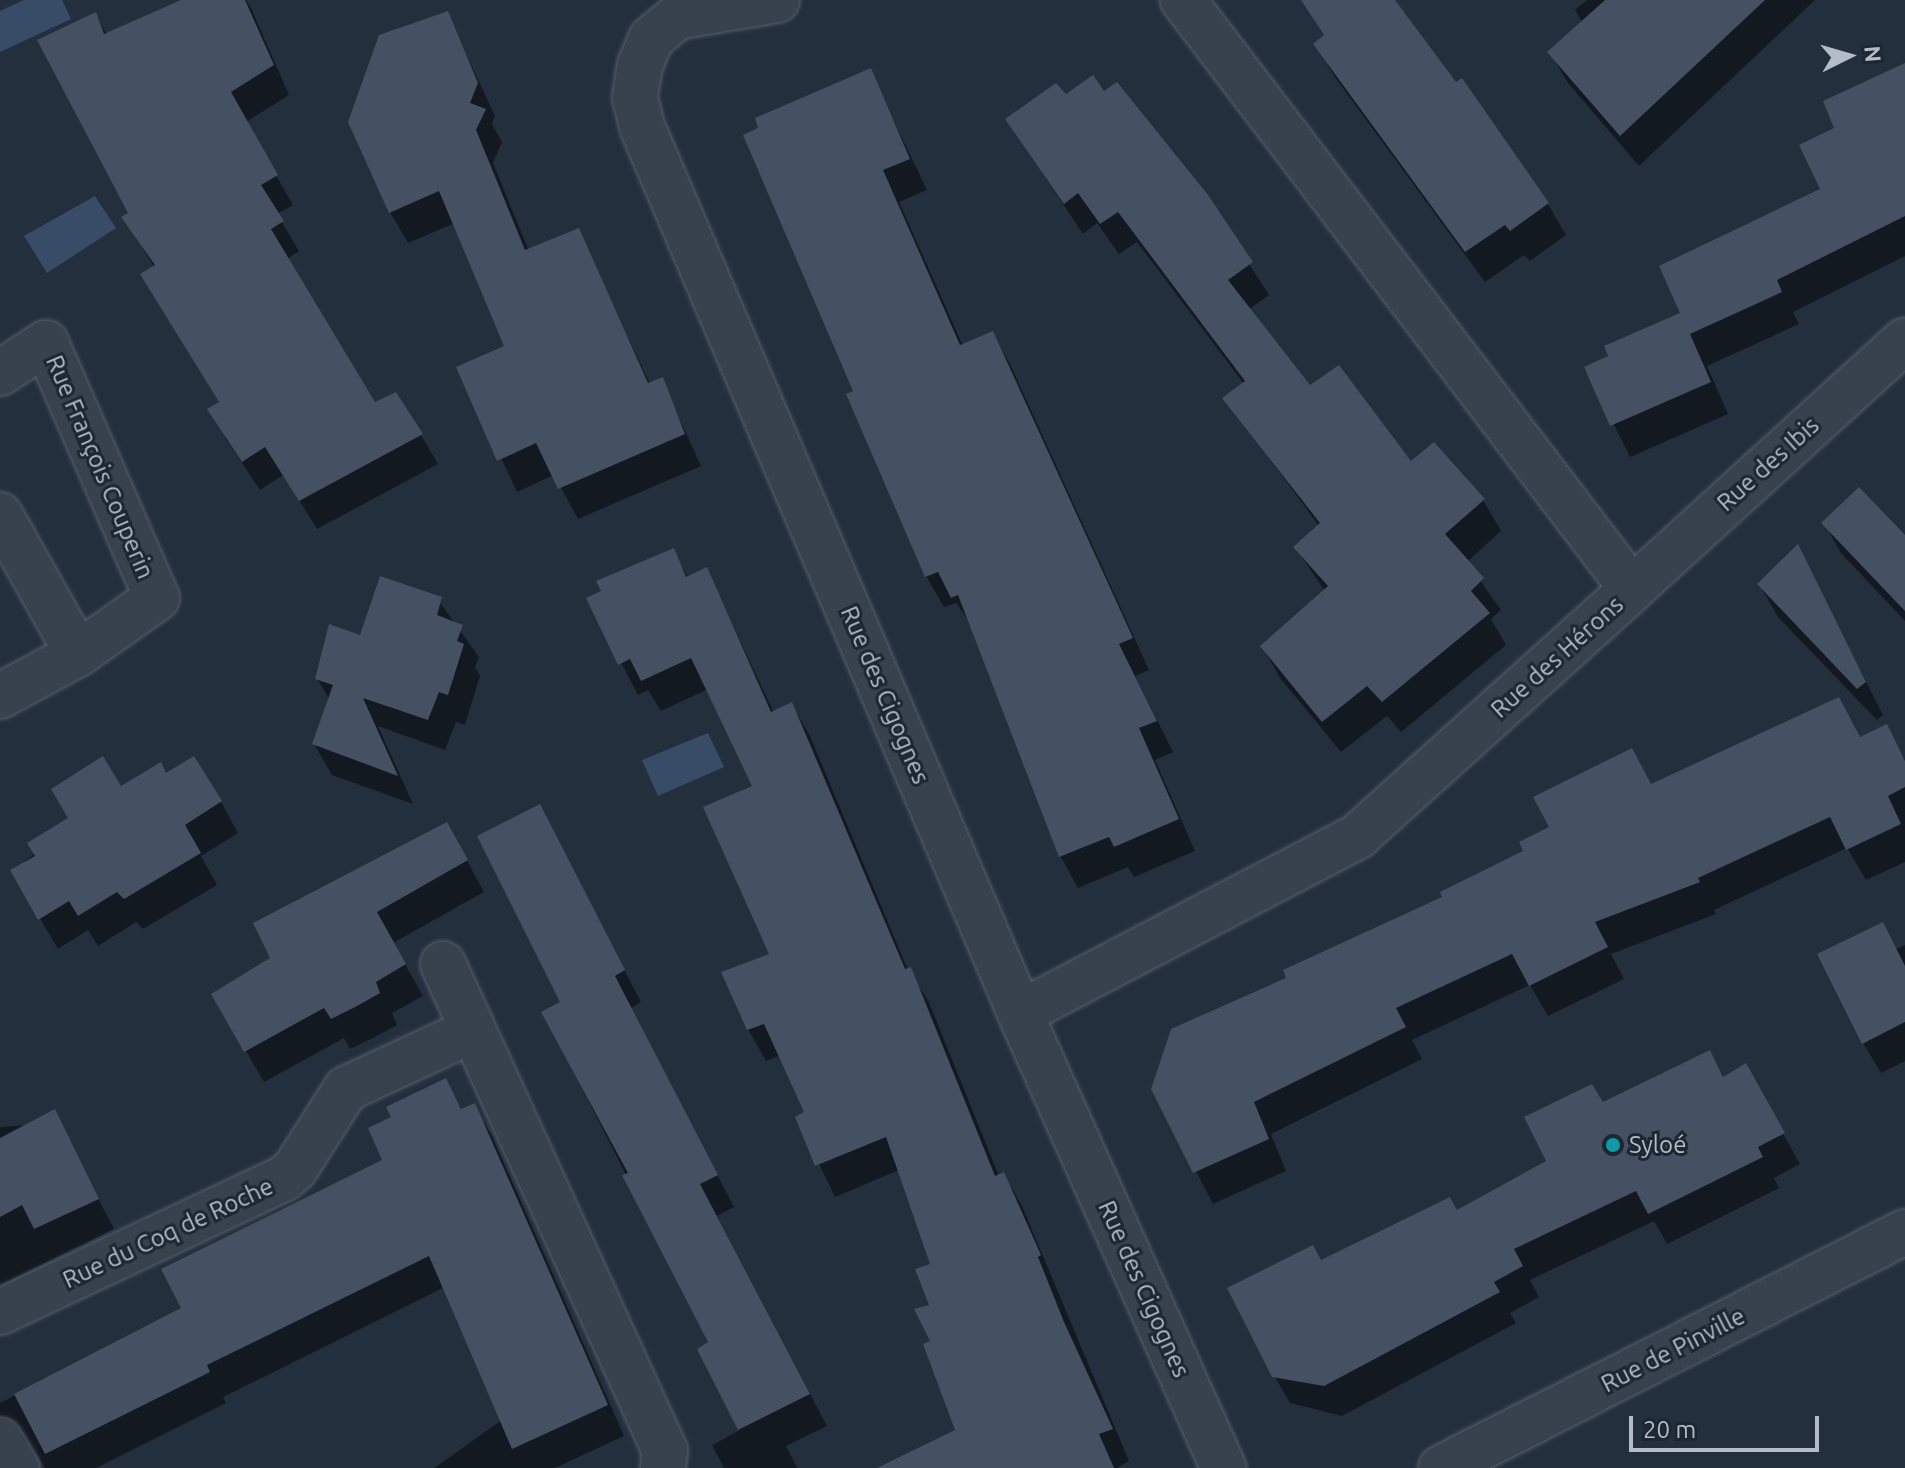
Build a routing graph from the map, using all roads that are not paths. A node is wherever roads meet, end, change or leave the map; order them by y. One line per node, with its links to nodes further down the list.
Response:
1 (777, 0): 10 (street, Rue des Cigognes)
2 (1183, 0): 6 (street, Rue des Hérons)
3 (1902, 350): 6 (street, Rue des Ibis)
4 (0, 373): 7 (street, Rue François Couperin)
5 (0, 515): 7 (street)
6 (1632, 589): 10 (street, Rue des Hérons)
7 (78, 654): 8 (street, Rue François Couperin)
8 (0, 696)
9 (443, 964): 11 (street)
10 (1020, 1013): 17 (street, Rue des Cigognes)
11 (473, 1030): 13 (street, Rue du Coq de Roche); 16 (street)
12 (1905, 1232): 18 (street, Rue de Pinville)
13 (0, 1312)
14 (0, 1440): 15 (street)
15 (17, 1468)
16 (663, 1468)
17 (1224, 1468)
18 (1441, 1468)

